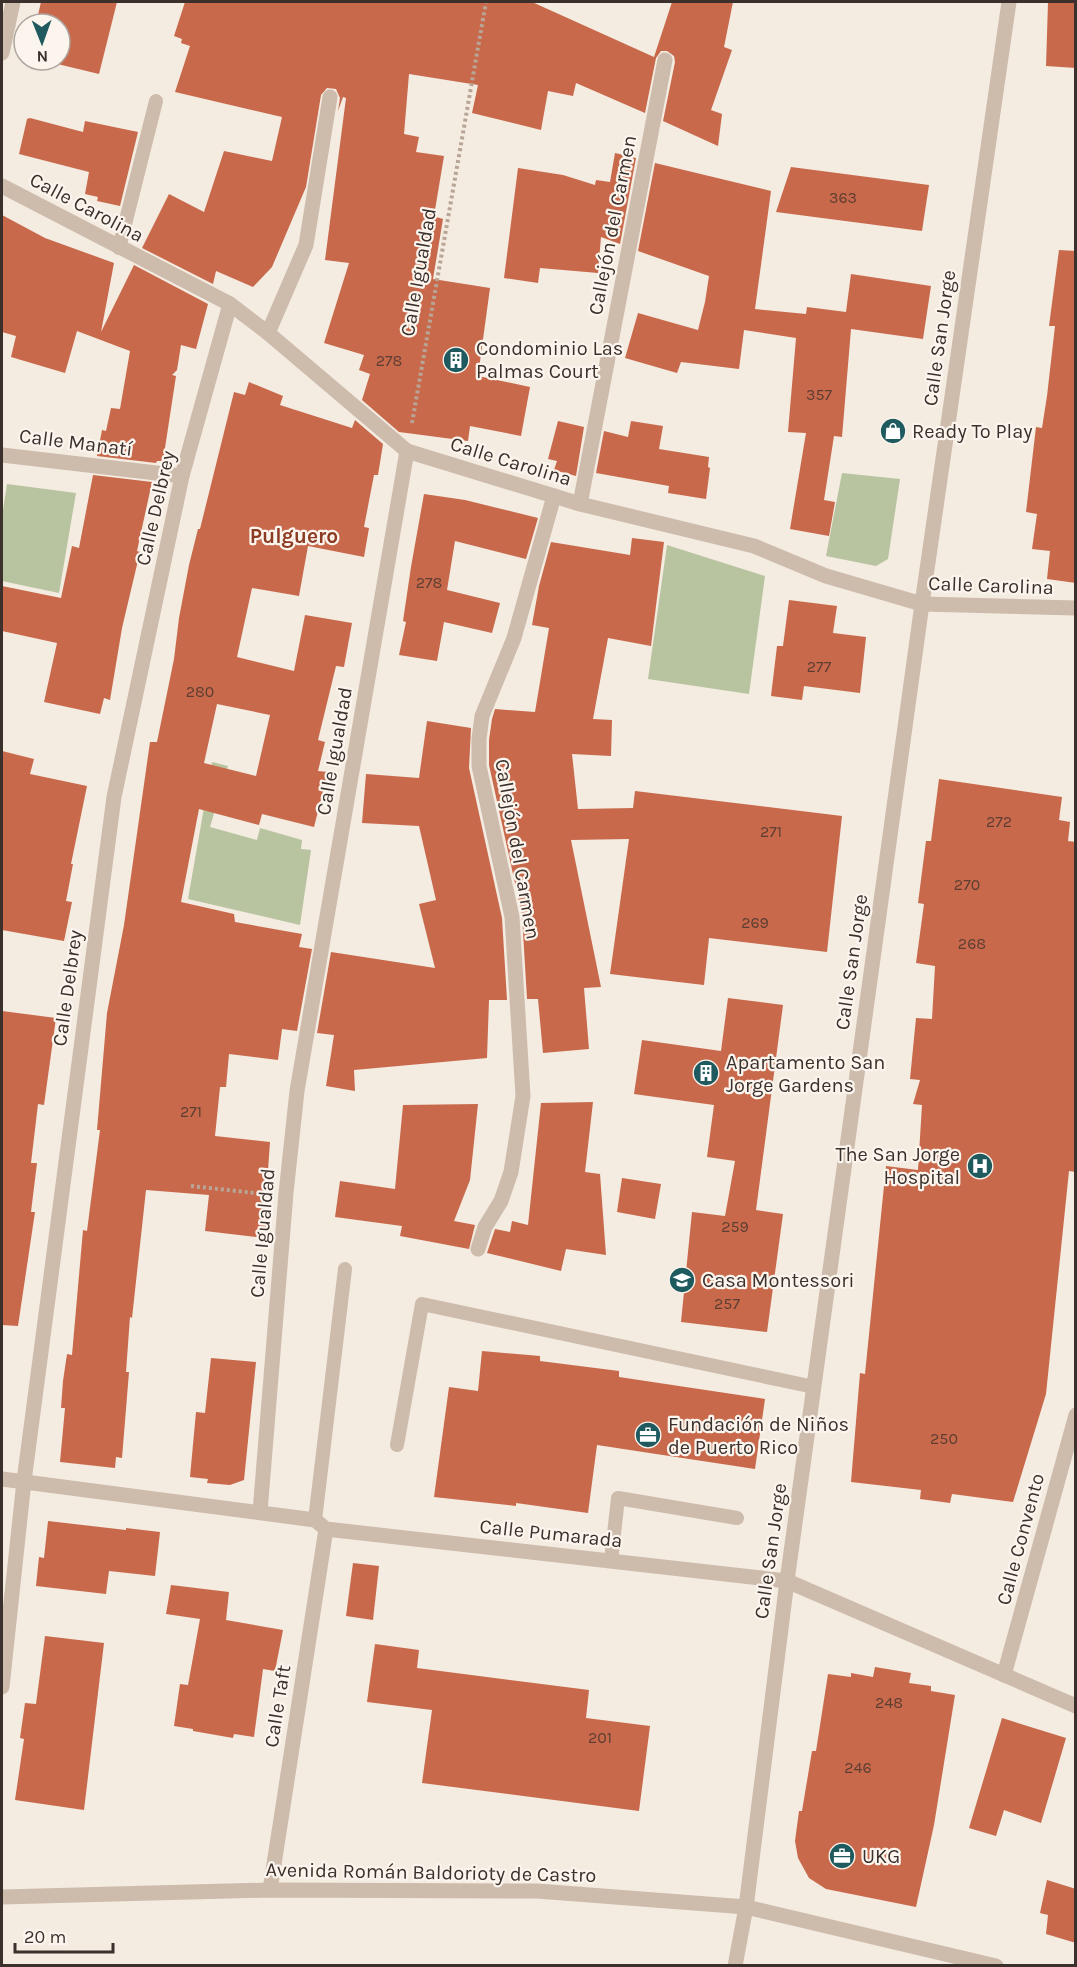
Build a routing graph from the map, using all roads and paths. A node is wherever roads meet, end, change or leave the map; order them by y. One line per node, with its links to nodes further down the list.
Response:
1 (13, 2): 4 (street)
2 (486, 2): 12 (path, Calle Igualdad)
3 (1009, 2): 17 (street, Calle San Jorge)
4 (2, 53)
5 (665, 60): 16 (street, Callejón del Carmen)
6 (330, 97): 11 (street)
7 (156, 101): 9 (lane)
8 (2, 186): 9 (street, Calle Carolina)
9 (119, 248): 10 (street, Calle Carolina)
10 (230, 304): 11 (street, Calle Carolina); 14 (street, Calle Delbrey)
11 (268, 333): 12 (street, Calle Carolina)
12 (407, 451): 15 (street, Calle Carolina); 20 (street, Calle Igualdad)
13 (2, 455): 14 (street, Calle Manatí)
14 (182, 476): 27 (street, Calle Delbrey)
15 (554, 496): 16 (street, Calle Carolina); 21 (street, Callejón del Carmen)
16 (580, 504): 17 (street, Calle Carolina)
17 (922, 604): 18 (street, Calle Carolina); 23 (street, Calle San Jorge)
18 (1076, 608)
19 (191, 1186): 20 (path)
20 (286, 1196): 28 (street, Calle Igualdad)
21 (478, 1249)
22 (345, 1269): 30 (lane)
23 (814, 1387): 25 (lane); 32 (street, Calle San Jorge)
24 (1076, 1415): 33 (street, Calle Convento)
25 (397, 1445)
26 (2, 1479): 27 (street, Calle Pumarada)
27 (24, 1481): 28 (street, Calle Pumarada); 34 (street, Calle Delbrey)
28 (260, 1512): 30 (street, Calle Pumarada)
29 (737, 1518): 31 (lane)
30 (320, 1524): 31 (street, Calle Pumarada); 36 (street, Calle Taft)
31 (611, 1561): 32 (street, Calle Pumarada)
32 (787, 1581): 33 (street, Calle Pumarada); 38 (street, Calle San Jorge)
33 (1004, 1675): 35 (street, Calle Pumarada)
34 (2, 1687)
35 (1076, 1706)
36 (270, 1890): 37 (street, Avenida Román Baldorioty de Castro); 38 (street, Avenida Román Baldorioty de Castro)
37 (2, 1897)
38 (746, 1907): 39 (street, Calle San Jorge); 40 (street, Avenida Román Baldorioty de Castro)
39 (735, 1965)
40 (996, 1965)

